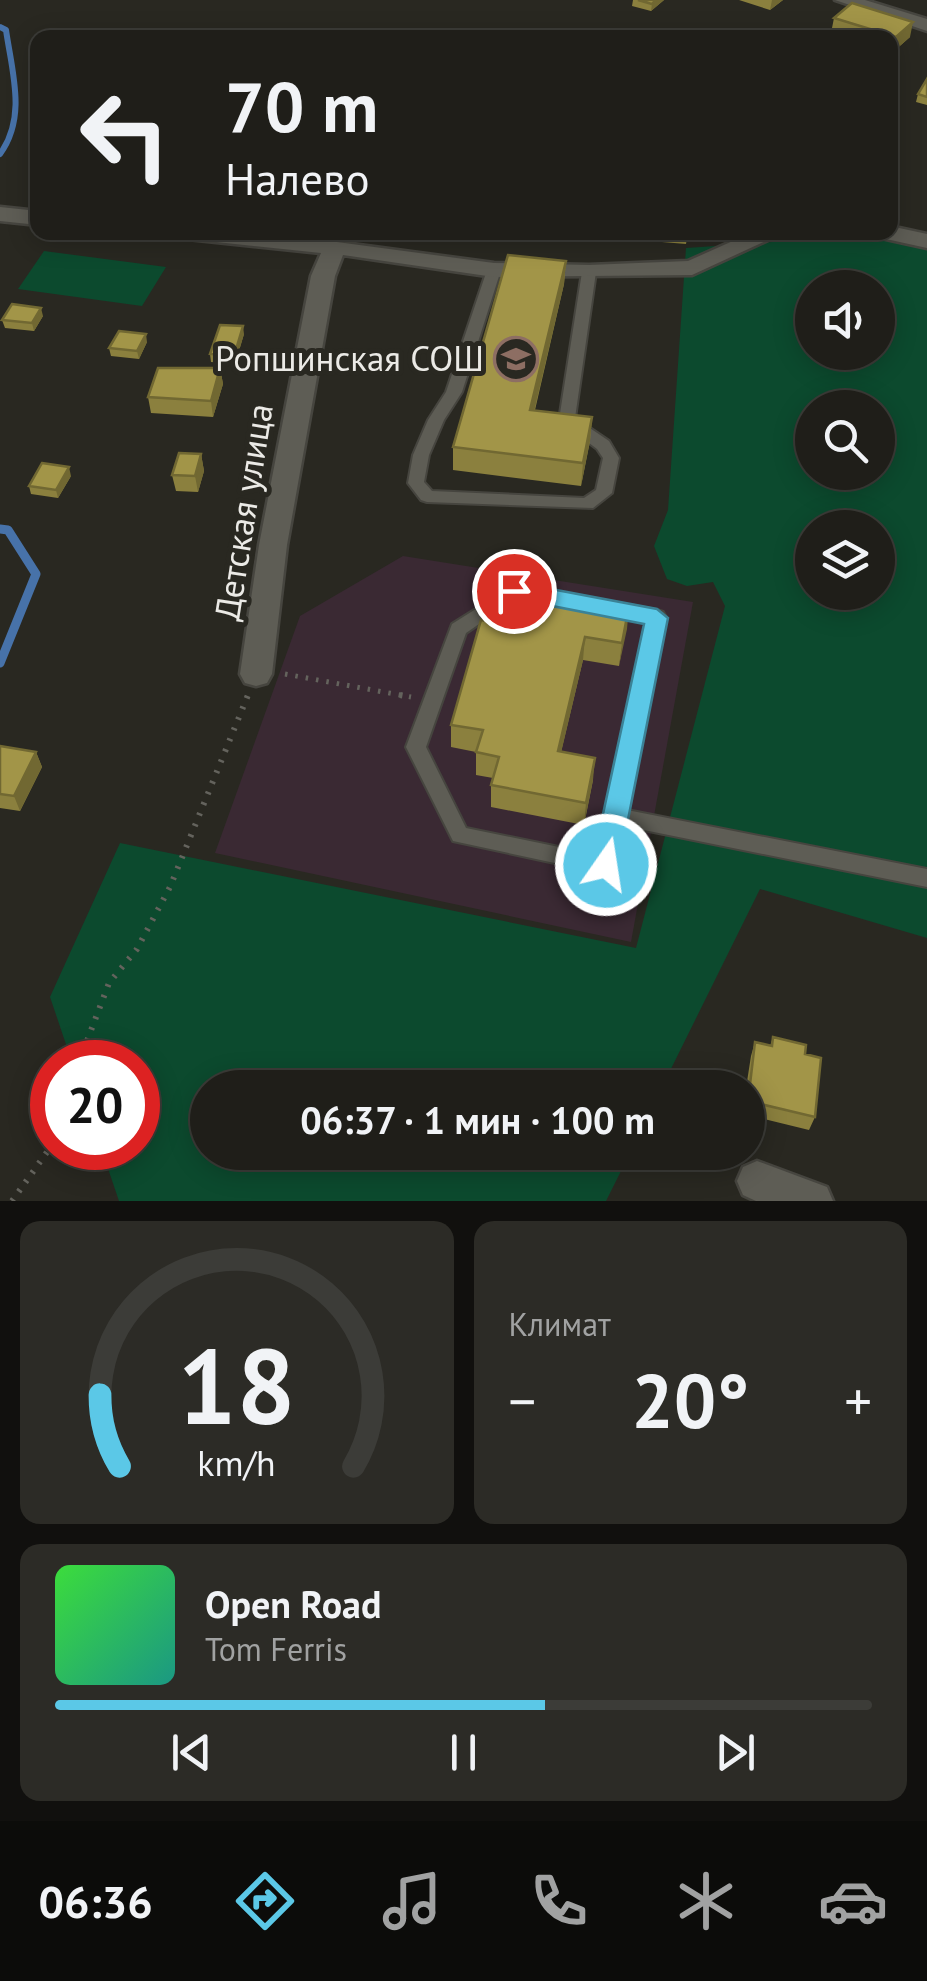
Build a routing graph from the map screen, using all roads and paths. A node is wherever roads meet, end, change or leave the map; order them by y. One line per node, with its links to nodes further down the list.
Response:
1 (844, 0): 2 (street)
2 (927, 25)
3 (0, 214): 4 (street)
4 (30, 217)
5 (898, 235): 8 (street)
6 (266, 240): 9 (street)
7 (756, 240): 11 (street)
8 (927, 241)
9 (335, 247): 10 (street); 12 (street, Детская улица)
10 (494, 270): 11 (street); 11 (lane)
11 (588, 272)
12 (257, 671): 13 (path); 18 (path)
13 (433, 701): 14 (lane); 15 (lane)
14 (617, 816): 15 (lane); 17 (lane)
15 (606, 865): 16 (lane)
16 (628, 870)
17 (927, 878)
18 (86, 1040)
19 (34, 1170): 21 (path)
20 (758, 1181): 22 (street)
21 (12, 1201)
22 (814, 1201)

